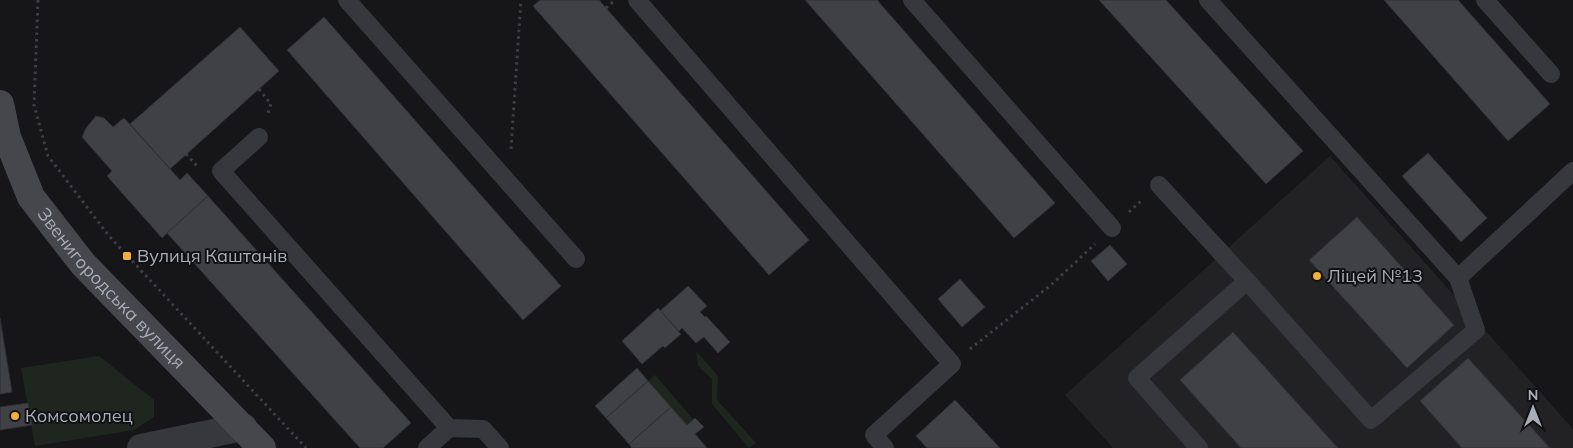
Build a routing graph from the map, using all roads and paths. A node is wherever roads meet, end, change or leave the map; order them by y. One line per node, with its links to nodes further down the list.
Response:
1 (38, 0): 25 (path)
2 (347, 0): 14 (lane)
3 (521, 0): 14 (path)
4 (615, 0): 9 (path)
5 (637, 0): 20 (lane)
6 (912, 0): 16 (lane)
7 (1208, 0): 18 (lane)
8 (1485, 0): 10 (lane)
9 (606, 8)
10 (1551, 74)
11 (0, 104): 21 (street, Звенигородська вулиця)
12 (259, 137): 22 (lane)
13 (1573, 171): 18 (lane)
14 (508, 182): 17 (lane)
15 (1159, 185): 16 (path); 19 (lane)
16 (1112, 228): 20 (path)
17 (576, 259)
18 (1458, 278): 19 (lane)
19 (1247, 281): 29 (lane)
20 (952, 364): 28 (lane)
21 (242, 427): 23 (street); 24 (street, Звенигородська вулиця)
22 (449, 428): 26 (lane); 27 (lane)
23 (141, 448)
24 (262, 448)
25 (306, 448)
26 (427, 448)
27 (500, 448)
28 (886, 448)
29 (1199, 448)

